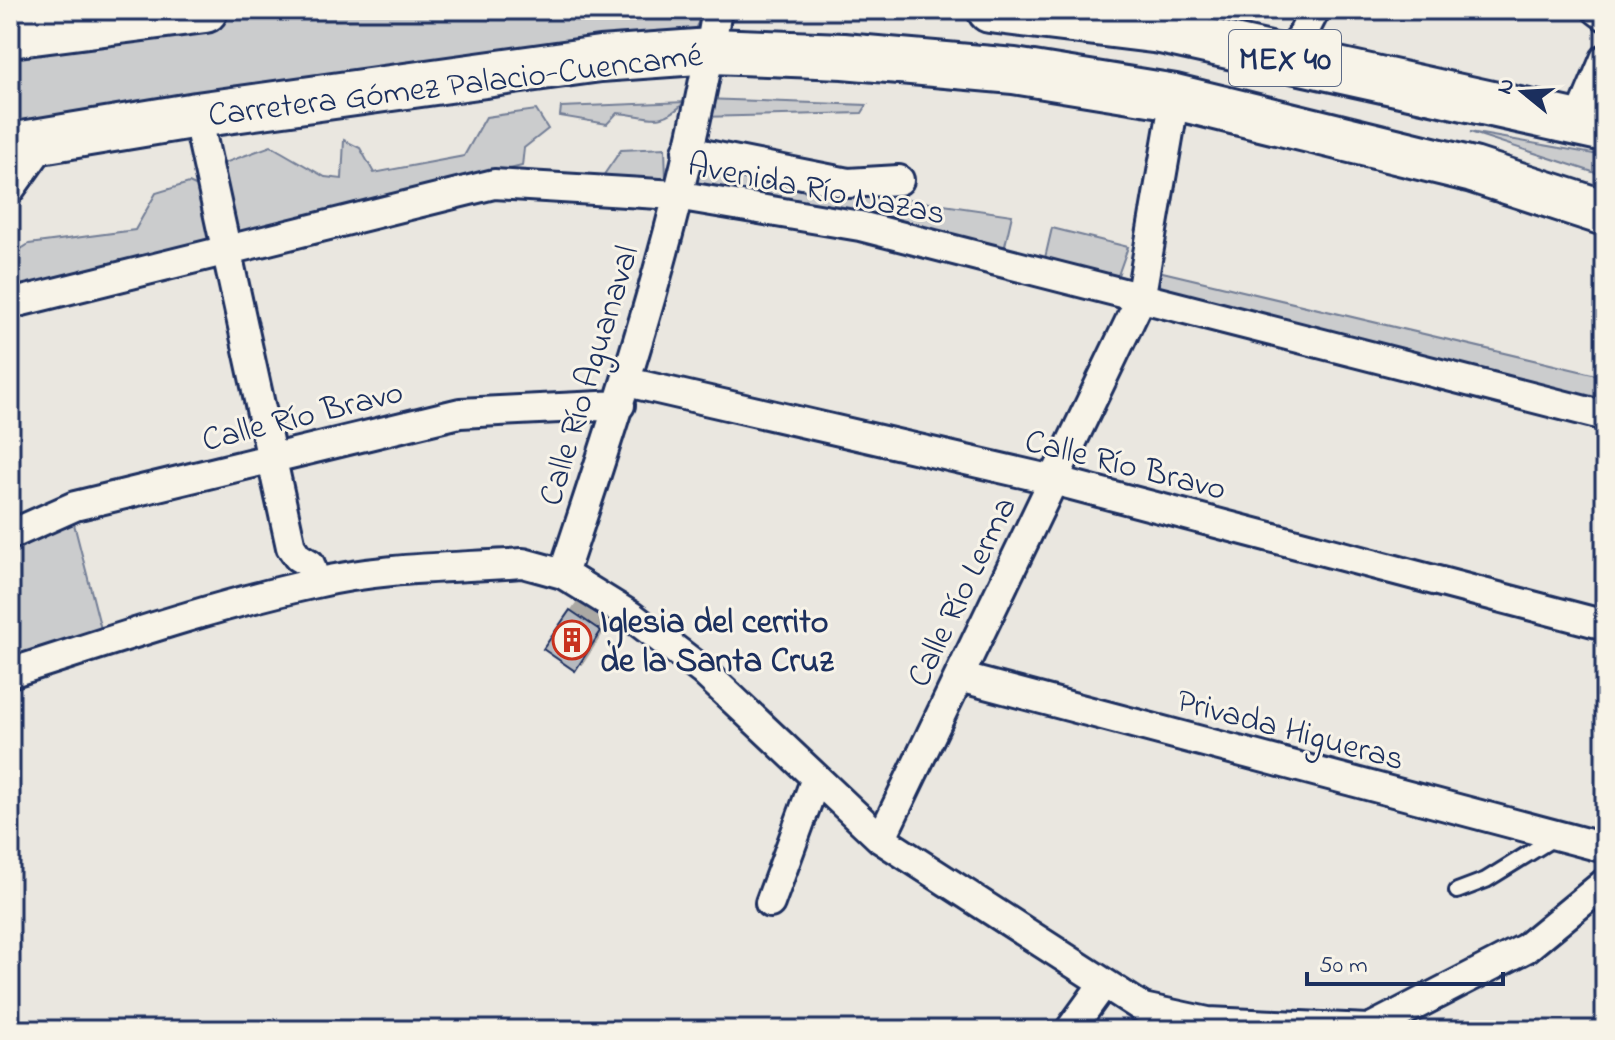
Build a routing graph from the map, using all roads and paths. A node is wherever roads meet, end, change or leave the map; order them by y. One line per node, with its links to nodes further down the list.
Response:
1 (205, 10): 7 (highway)
2 (1315, 10): 8 (street)
3 (1597, 10): 5 (street)
4 (1018, 12): 8 (highway, MEX 40)
5 (1605, 16)
6 (714, 30): 10 (highway, Carretera Gómez Palacio-Cuencamé / MEX 40); 11 (highway, Carretera Gómez Palacio-Cuencamé / MEX 40); 14 (street, Calle Río Aguanaval)
7 (13, 33)
8 (1290, 59): 12 (highway, MEX 40)
9 (1605, 59): 12 (street)
10 (1175, 97): 18 (highway, Carretera Gómez Palacio-Cuencamé / MEX 40); 20 (street, Calle Río Lerma)
11 (197, 115): 13 (highway, Carretera Gómez Palacio-Cuencamé / MEX 40); 19 (street)
12 (1591, 126)
13 (27, 143): 16 (street)
14 (687, 151): 15 (street); 17 (street, Calle Río Aguanaval)
15 (899, 180)
16 (10, 189)
17 (676, 195): 19 (street, Avenida Río Nazas); 20 (street, Avenida Río Nazas); 22 (street, Calle Río Aguanaval)
18 (1605, 213)
19 (226, 251): 21 (street, Avenida Río Nazas); 24 (street)
20 (1140, 300): 23 (street, Avenida Río Nazas); 25 (street, Calle Río Lerma)
21 (10, 304)
22 (623, 394): 24 (street, Calle Río Bravo); 25 (street, Calle Río Bravo); 27 (street, Calle Río Aguanaval)
23 (1605, 416)
24 (271, 459): 26 (street, Calle Río Bravo); 28 (street)
25 (1053, 480): 29 (street, Calle Río Bravo); 31 (street, Calle Río Lerma)
26 (10, 535)
27 (563, 574): 28 (street); 32 (street)
28 (316, 583): 30 (street)
29 (1605, 625)
30 (10, 673)
31 (959, 677): 33 (street, Privada Higueras); 34 (street, Calle Río Lerma)
32 (816, 778): 34 (street); 38 (street)
33 (1557, 835): 35 (street, Privada Higueras); 37 (lane)
34 (881, 839): 39 (street)
35 (1605, 848)
36 (1605, 883): 41 (street)
37 (1457, 891)
38 (770, 903)
39 (1104, 983): 40 (street); 41 (street)
40 (1070, 1030)
41 (1368, 1030)

